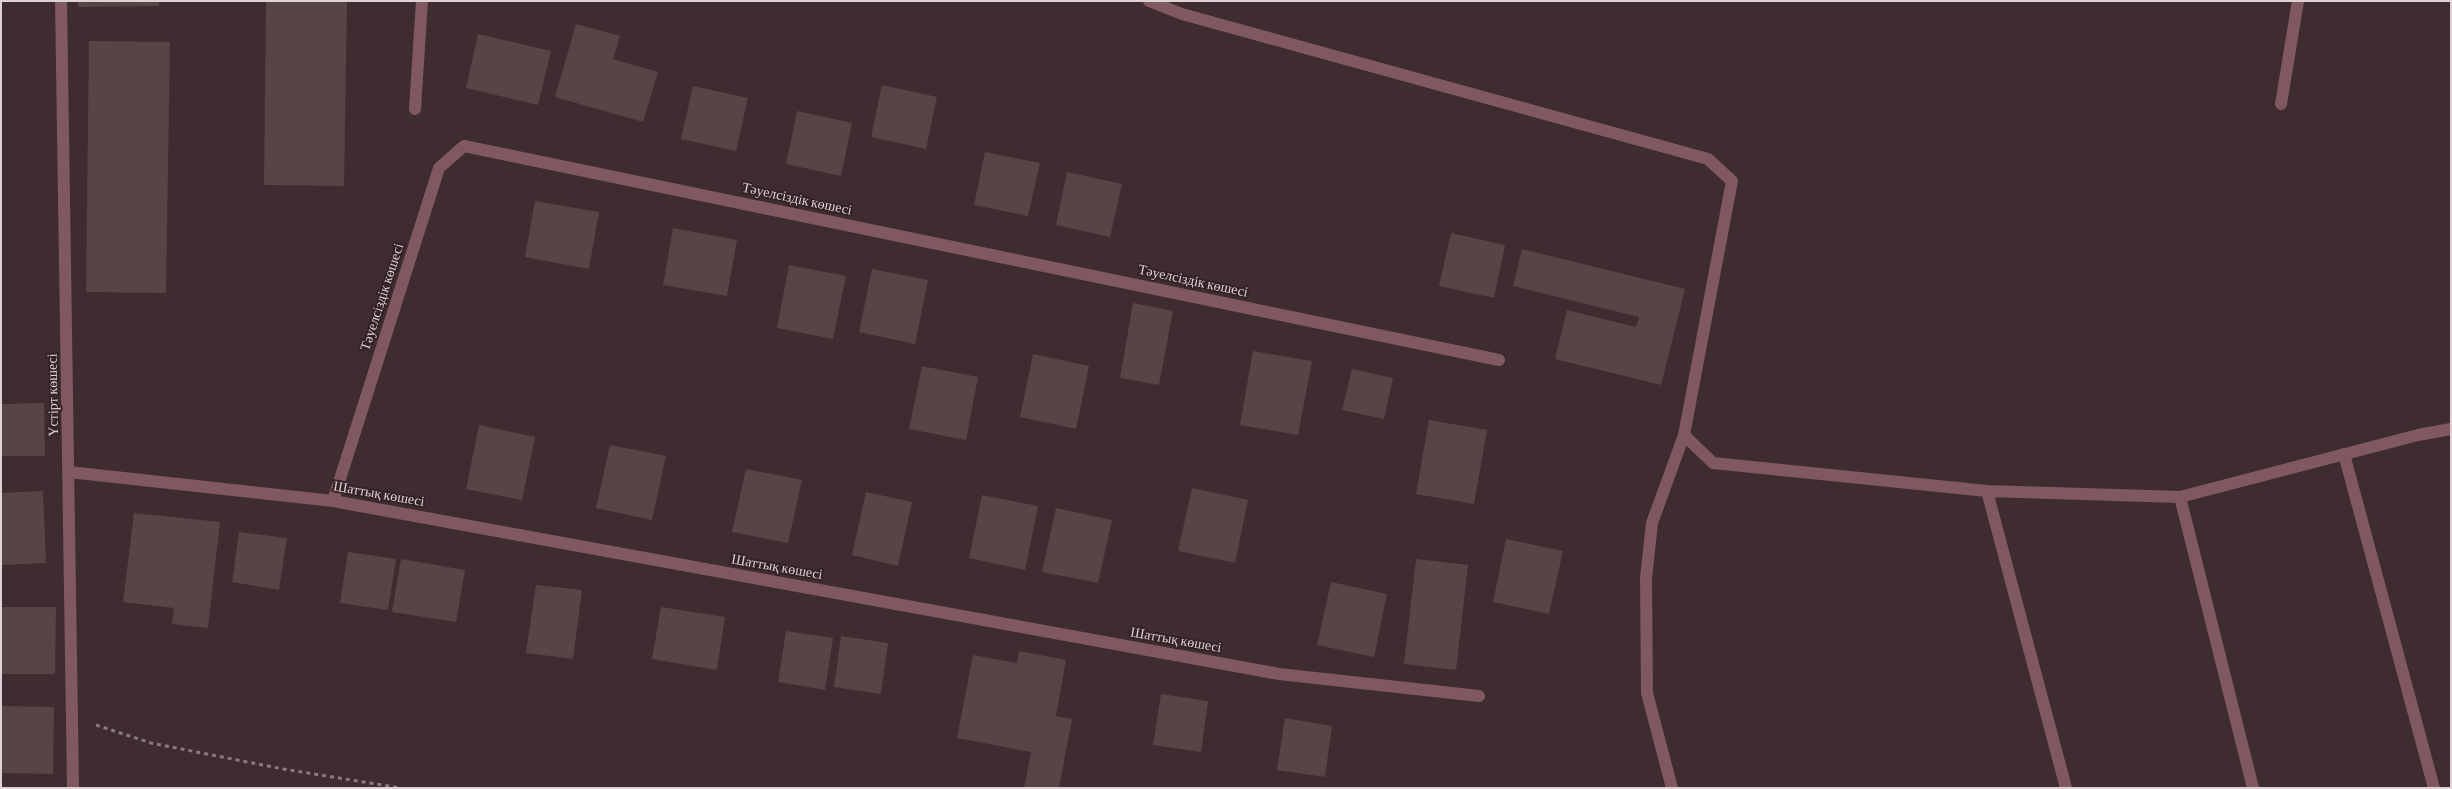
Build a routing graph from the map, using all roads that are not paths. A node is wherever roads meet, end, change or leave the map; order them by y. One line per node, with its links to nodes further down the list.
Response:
1 (61, 1): 11 (street, Үстірт көшесі)
2 (422, 1): 6 (street)
3 (1150, 1): 9 (street)
4 (2298, 1): 5 (street)
5 (2281, 104)
6 (415, 109)
7 (1498, 360): 14 (street, Тәуелсіздік көшесі)
8 (2451, 429): 10 (street)
9 (1684, 435): 12 (street); 17 (street)
10 (2344, 454): 13 (street); 20 (street)
11 (69, 472): 14 (street, Шаттық көшесі); 16 (street, Үстірт көшесі)
12 (1987, 491): 13 (street); 18 (street)
13 (2180, 497): 19 (street)
14 (333, 501): 15 (street, Шаттық көшесі)
15 (1479, 696)
16 (73, 788)
17 (1672, 788)
18 (2066, 788)
19 (2253, 788)
20 (2434, 788)

